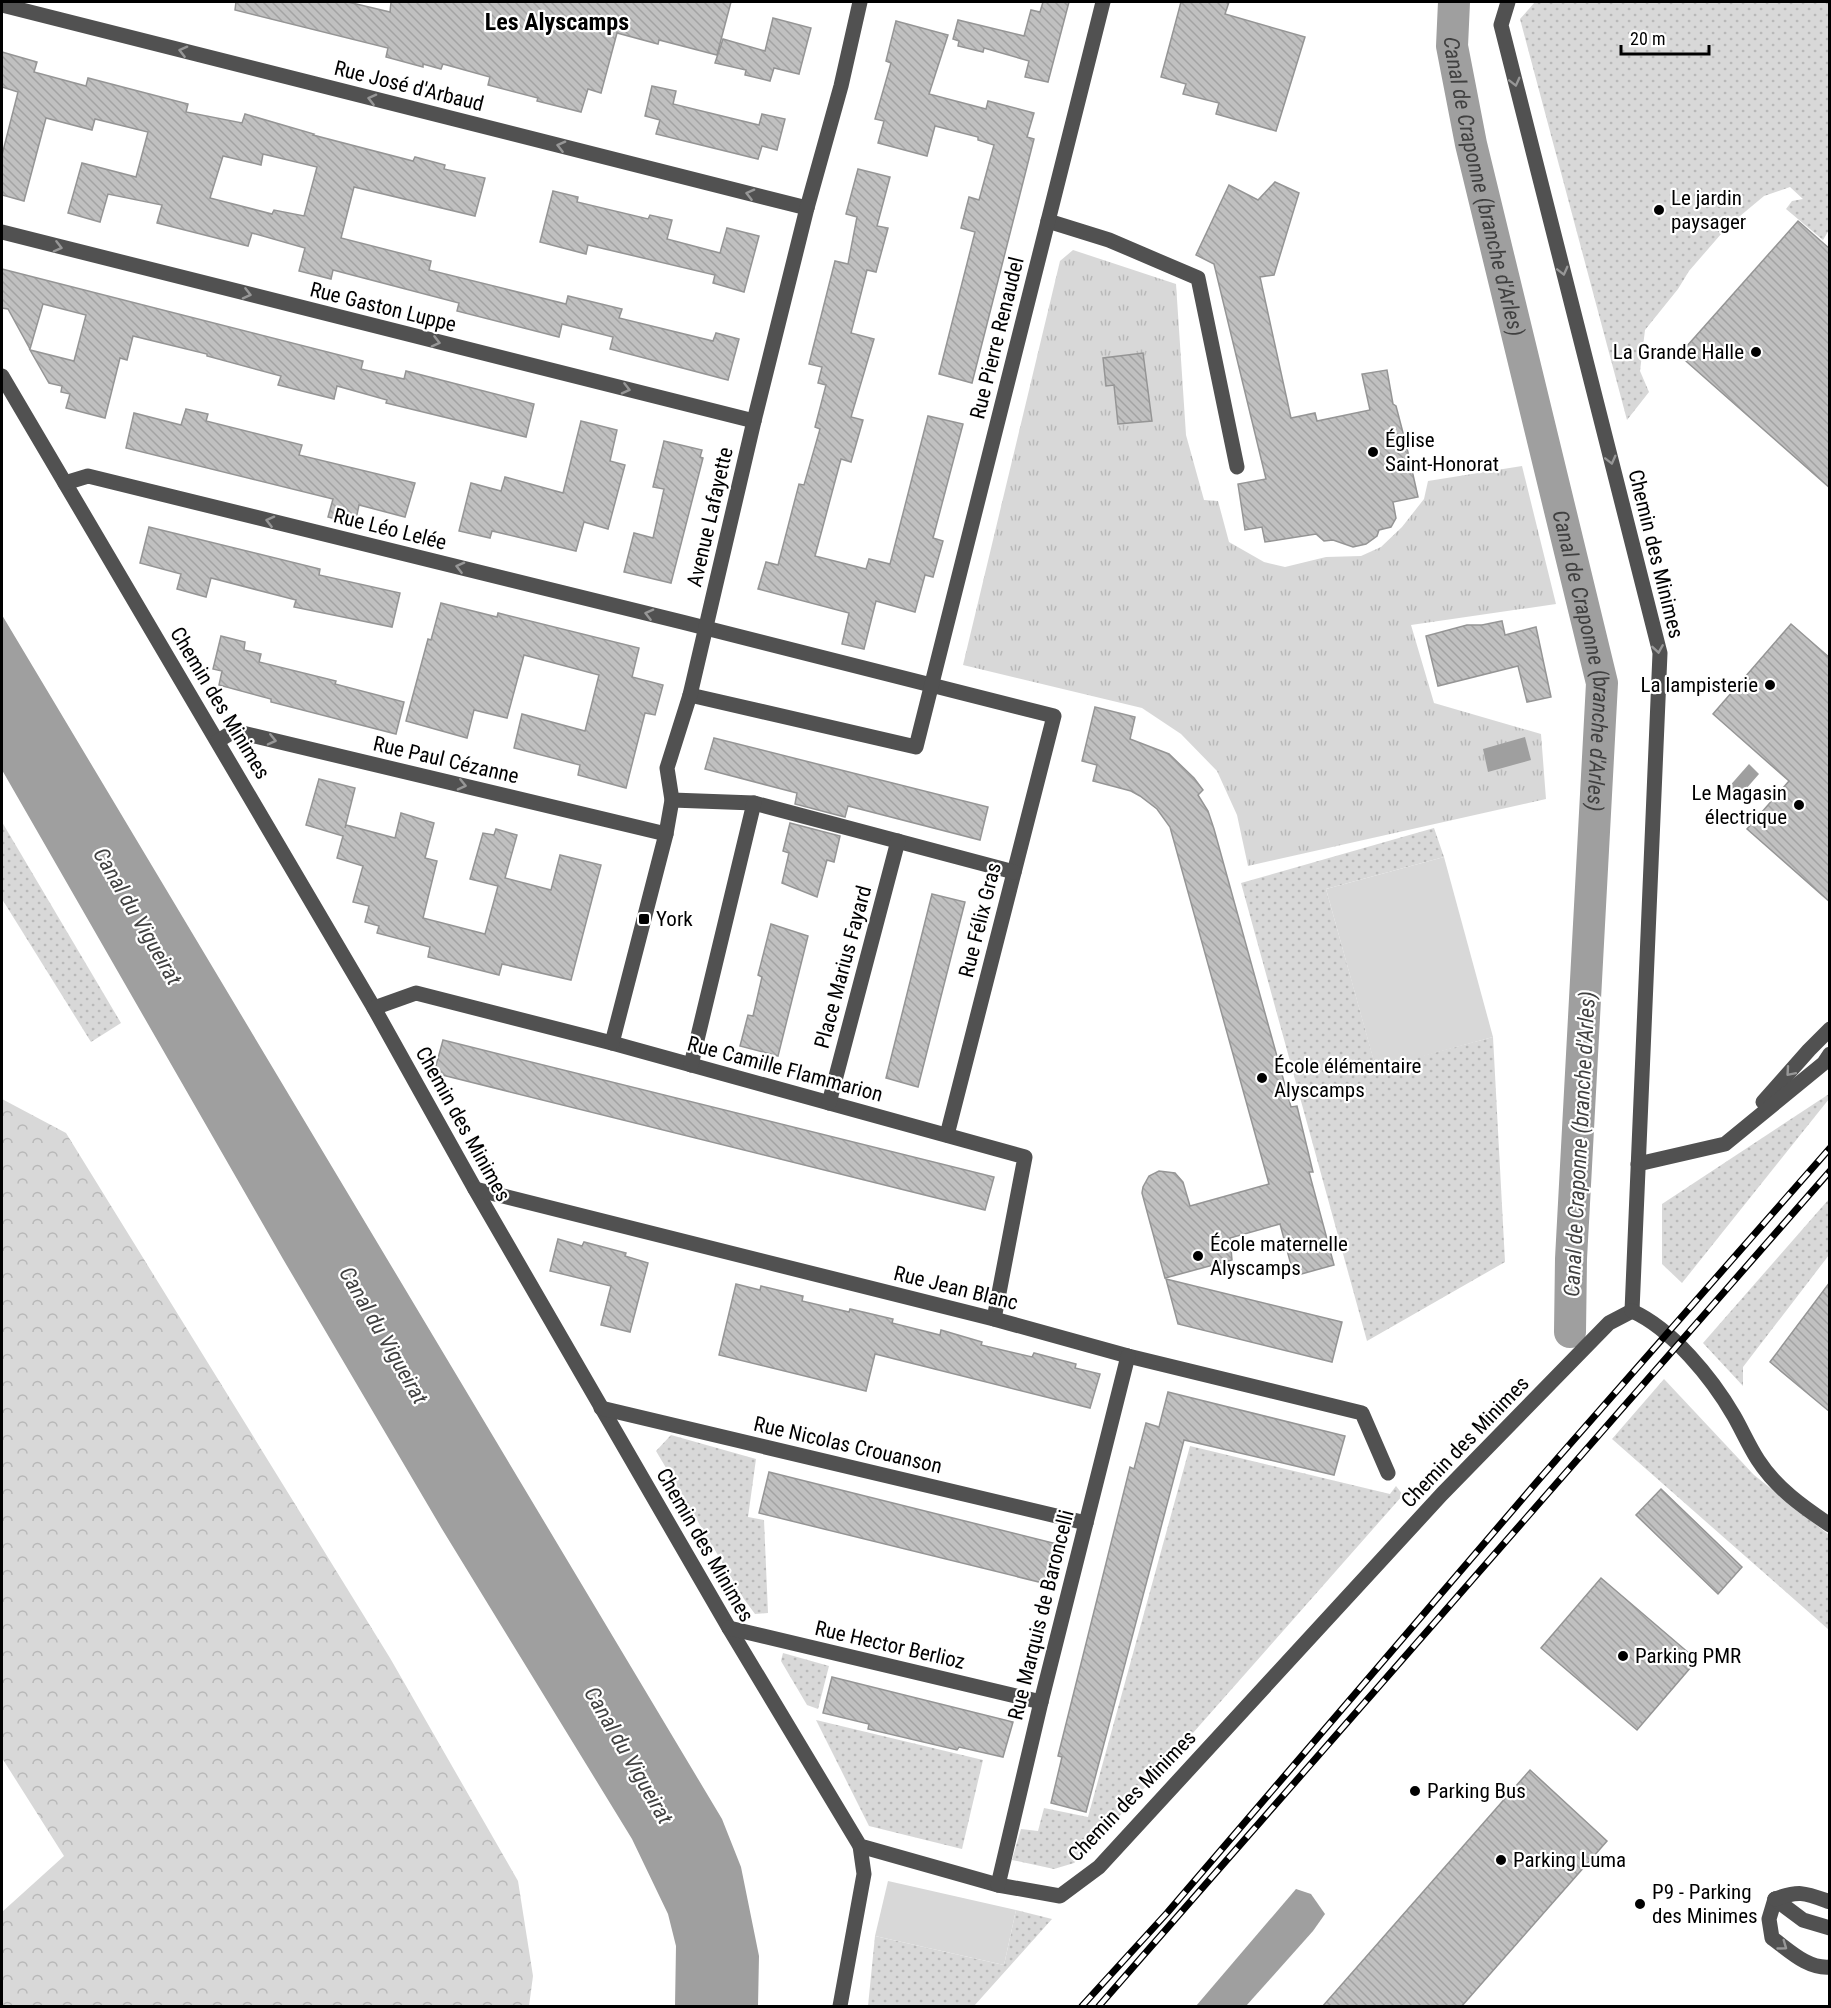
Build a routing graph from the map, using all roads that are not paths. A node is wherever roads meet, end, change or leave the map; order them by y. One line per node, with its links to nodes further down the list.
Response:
1 (857, 2): 5 (street, Avenue Lafayette)
2 (1103, 2): 6 (street, Rue Pierre Renaudel)
3 (1508, 2): 30 (street, Chemin des Minimes, one-way to 30)
4 (2, 5): 5 (street, Rue José d'Arbaud, one-way to 4)
5 (807, 208): 9 (street, Avenue Lafayette)
6 (1048, 221): 10 (street); 13 (street, Rue Pierre Renaudel)
7 (2, 232): 9 (street, Rue Gaston Luppe, one-way to 9)
8 (2, 376): 11 (street, Chemin des Minimes)
9 (754, 421): 12 (street, Avenue Lafayette)
10 (1237, 467)
11 (65, 483): 12 (street, Rue Léo Lelée, one-way to 11); 16 (street, Chemin des Minimes)
12 (706, 629): 13 (street, Rue Léo Lelée); 14 (street, Avenue Lafayette)
13 (933, 686): 14 (street, Rue Pierre Renaudel); 15 (street, Rue Léo Lelée)
14 (690, 695): 17 (street, Avenue Lafayette)
15 (1054, 716): 21 (street, Rue Félix Gras)
16 (218, 741): 19 (street, Rue Paul Cézanne, one-way to 19); 22 (street, Chemin des Minimes)
17 (672, 800): 18 (street); 19 (street, Avenue Lafayette)
18 (754, 803): 20 (street); 26 (street)
19 (666, 834): 24 (street, Avenue Lafayette)
20 (898, 841): 21 (street); 27 (street, Place Marius Fayard)
21 (1014, 872): 29 (street, Rue Félix Gras)
22 (374, 1008): 24 (street, Rue Camille Flammarion); 31 (street, Chemin des Minimes)
23 (1830, 1029): 28 (street, one-way to 28)
24 (612, 1043): 26 (street, Rue Camille Flammarion)
25 (1830, 1054): 28 (street)
26 (690, 1065): 27 (street, Rue Camille Flammarion)
27 (829, 1103): 29 (street, Rue Camille Flammarion)
28 (1736, 1134): 30 (street)
29 (946, 1135): 33 (street, Rue Camille Flammarion)
30 (1638, 1164): 32 (street, Chemin des Minimes)
31 (475, 1189): 33 (street, Rue Jean Blanc); 35 (street, Chemin des Minimes)
32 (1632, 1311): 38 (street); 42 (street, Chemin des Minimes)
33 (994, 1319): 34 (street, Rue Jean Blanc)
34 (1128, 1356): 36 (street, Rue Jean Blanc); 37 (street, Rue Marquis de Baroncelli)
35 (601, 1408): 37 (street, Rue Nicolas Crouanson); 39 (street, Chemin des Minimes)
36 (1388, 1473)
37 (1086, 1523): 40 (street, Rue Marquis de Baroncelli)
38 (1830, 1525)
39 (729, 1628): 40 (street, Rue Hector Berlioz); 41 (street, Chemin des Minimes)
40 (1041, 1702): 42 (street, Rue Marquis de Baroncelli)
41 (860, 1846): 42 (street, Chemin des Minimes); 47 (street)
42 (998, 1885)
43 (1775, 1899): 44 (street); 45 (street); 46 (street, one-way to 46)
44 (1830, 1902)
45 (1830, 1928)
46 (1830, 1967)
47 (840, 2007)

